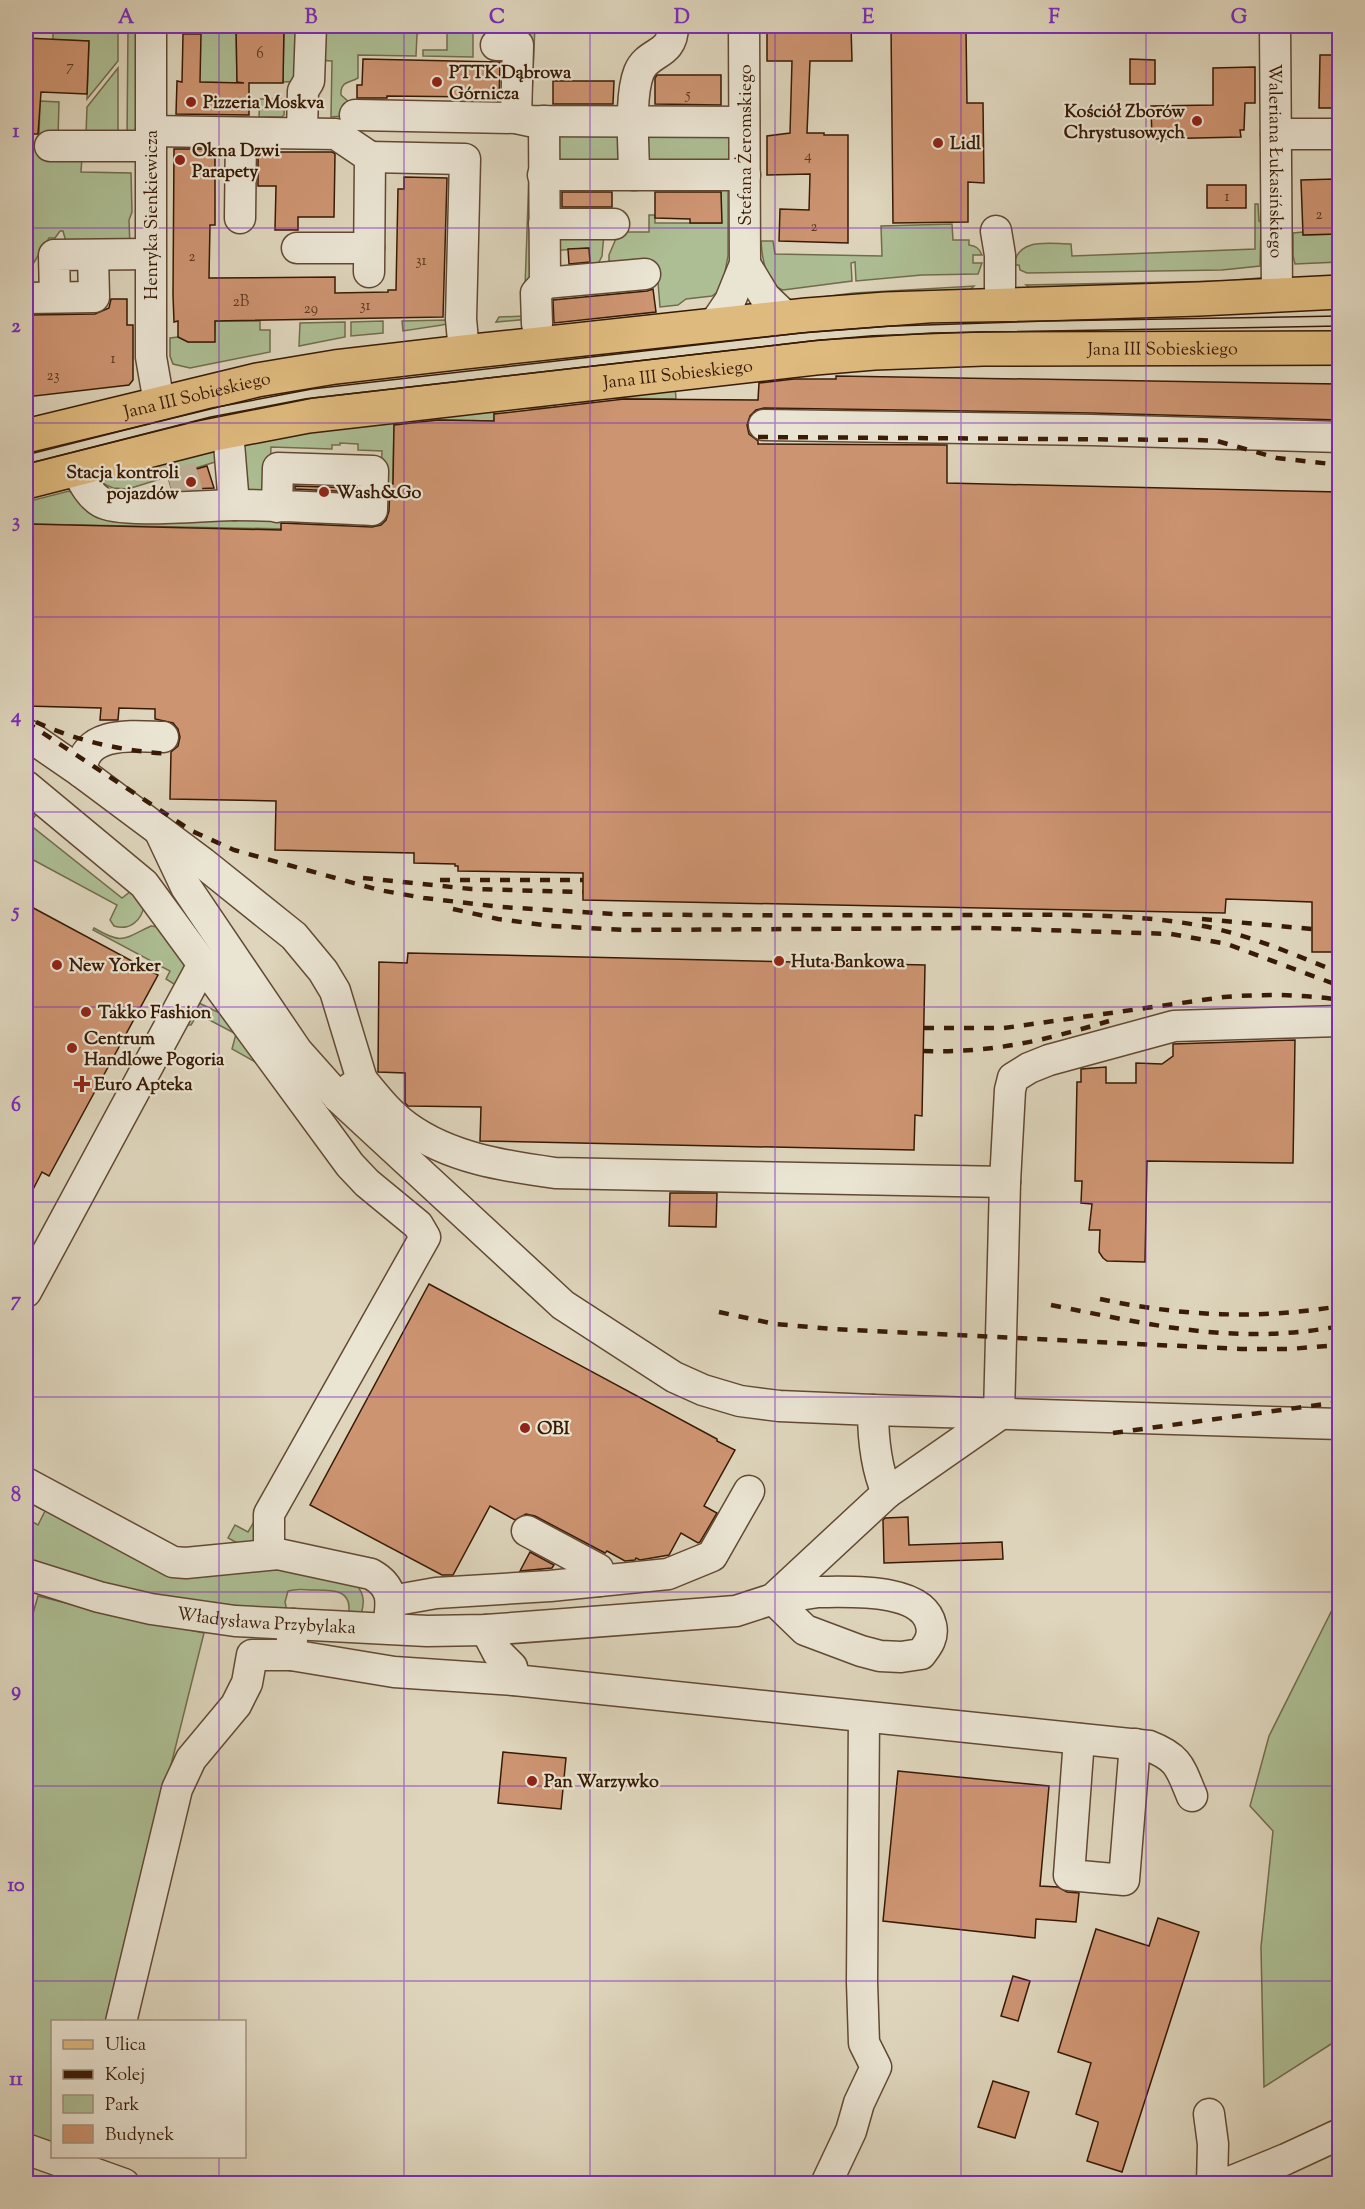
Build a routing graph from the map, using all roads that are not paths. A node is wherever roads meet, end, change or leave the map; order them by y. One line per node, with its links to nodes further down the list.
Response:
1 (151, 26): 15 (street, Henryka Sienkiewicza)
2 (311, 26): 12 (street)
3 (673, 26): 9 (street)
4 (744, 26): 10 (street, Stefana Żeromskiego)
5 (1275, 26): 13 (street, Waleriana Łukasińskiego)
6 (496, 45): 8 (street)
7 (355, 115): 8 (street)
8 (530, 119): 9 (street); 18 (street)
9 (634, 122): 10 (street); 19 (street)
10 (744, 122): 20 (street, Stefana Żeromskiego)
11 (241, 132): 12 (street); 15 (street); 21 (street)
12 (302, 133): 17 (street)
13 (1276, 134): 14 (street); 32 (street, Waleriana Łukasińskiego)
14 (1340, 134)
15 (151, 139): 16 (street); 26 (street, Henryka Sienkiewicza)
16 (50, 146)
17 (370, 157): 25 (street); 40 (street)
18 (543, 174): 19 (street); 22 (street)
19 (634, 175): 20 (street)
20 (745, 175): 28 (street, Stefana Żeromskiego)
21 (240, 218)
22 (544, 224): 23 (street); 30 (street)
23 (614, 224)
24 (996, 231): 35 (street)
25 (297, 248)
26 (150, 254): 27 (street); 41 (street, Henryka Sienkiewicza)
27 (93, 255): 33 (street); 33 (street)
28 (745, 264): 36 (street); 38 (street, Stefana Żeromskiego)
29 (645, 274): 30 (street)
30 (545, 283): 37 (street)
31 (1340, 292): 32 (main road, Jana III Sobieskiego)
32 (1277, 295): 35 (main road, Jana III Sobieskiego)
33 (55, 297): 34 (street)
34 (26, 298)
35 (1000, 304): 36 (main road, Jana III Sobieskiego)
36 (786, 318): 38 (main road, Jana III Sobieskiego)
37 (537, 324)
38 (713, 326): 40 (main road, Jana III Sobieskiego)
39 (1340, 348): 43 (main road, Jana III Sobieskiego)
40 (465, 352): 41 (main road, Jana III Sobieskiego)
41 (159, 403): 44 (main road, Jana III Sobieskiego)
42 (764, 424): 45 (street)
43 (228, 431): 46 (main road, Jana III Sobieskiego); 49 (street)
44 (26, 436)
45 (1340, 437)
46 (76, 469): 47 (main road, Jana III Sobieskiego); 51 (street)
47 (26, 482)
48 (170, 485): 51 (street)
49 (234, 505): 50 (street); 51 (street)
50 (277, 507)
51 (141, 508)
52 (26, 734): 54 (street)
53 (163, 737): 54 (street)
54 (81, 772): 56 (street)
55 (26, 786): 57 (street)
56 (160, 832): 59 (street); 60 (street)
57 (203, 964): 62 (street); 70 (street)
58 (1340, 1021): 61 (street)
59 (362, 1080): 60 (street); 61 (street)
60 (338, 1097): 63 (street)
61 (1005, 1182): 64 (street)
62 (26, 1292)
63 (873, 1410): 64 (street); 68 (street)
64 (999, 1415): 65 (street); 68 (street)
65 (1340, 1424)
66 (26, 1483): 70 (street)
67 (749, 1491): 72 (street)
68 (887, 1494): 75 (street, Władysława Przybylaka)
69 (527, 1532): 72 (street)
70 (269, 1554): 73 (street)
71 (26, 1574): 74 (street, Władysława Przybylaka)
72 (599, 1581): 73 (street)
73 (390, 1615): 74 (street, Władysława Przybylaka); 75 (street, Władysława Przybylaka)
74 (293, 1624): 76 (street)
75 (500, 1629): 77 (street)
76 (291, 1655): 77 (street); 82 (street)
77 (514, 1680): 78 (street)
78 (864, 1717): 79 (street); 89 (street)
79 (1079, 1739): 80 (street); 80 (street)
80 (1134, 1744): 81 (street)
81 (1192, 1796)
82 (122, 2020)
83 (1209, 2114): 90 (street)
84 (1340, 2134): 90 (street)
85 (26, 2150): 86 (street)
86 (51, 2155)
87 (63, 2158): 88 (street)
88 (90, 2164): 91 (street)
89 (836, 2179)
90 (1222, 2183)
91 (124, 2184)

